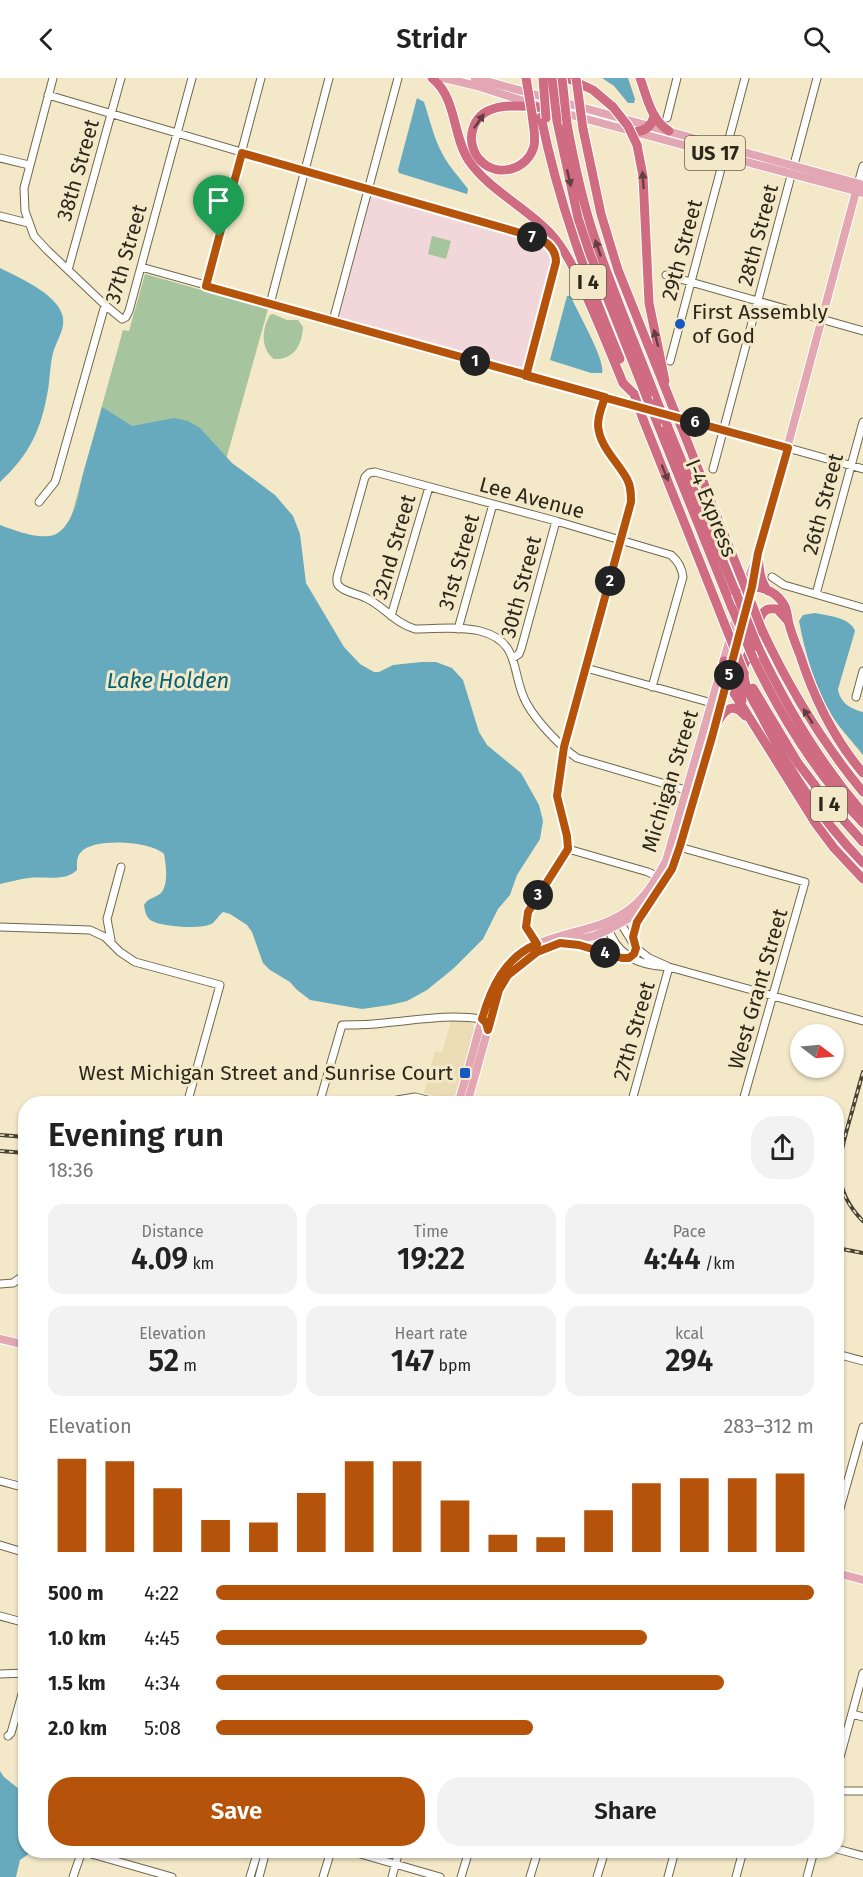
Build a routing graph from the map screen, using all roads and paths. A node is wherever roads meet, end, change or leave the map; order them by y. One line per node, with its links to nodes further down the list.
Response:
1 (53, 78): 21 (street)
2 (121, 78): 22 (street, 38th Street)
3 (192, 78): 29 (street, 37th Street)
4 (261, 78): 32 (street)
5 (329, 78): 36 (street)
6 (398, 78): 39 (street)
7 (432, 78): 55 (highway)
8 (444, 78): 23 (main road, US 17)
9 (475, 78): 26 (main road, US 17)
10 (526, 78): 23 (highway, bridge)
11 (537, 78): 23 (highway, I 4)
12 (543, 78): 23 (highway, bridge)
13 (552, 78): 58 (highway, I-4 Express, one-way to 58, bridge)
14 (562, 78): 58 (highway, I-4 Express, one-way to 14, bridge)
15 (567, 78): 56 (highway, one-way to 15, bridge)
16 (576, 78): 56 (highway, I 4, bridge)
17 (640, 78): 24 (highway)
18 (677, 78): 25 (street)
19 (746, 78): 31 (street, 29th Street)
20 (817, 78): 37 (street, 28th Street)
21 (48, 95): 22 (street); 34 (street)
22 (111, 114): 29 (street); 43 (street, 38th Street)
23 (542, 114): 23 (highway, one-way to 23); 27 (main road, US 17); 55 (highway, I 4)
24 (654, 116): 26 (highway); 28 (highway)
25 (667, 118)
26 (650, 126): 27 (highway); 28 (main road, US 17)
27 (635, 132): 30 (main road, US 17)
28 (674, 133): 30 (main road); 31 (main road, US 17)
29 (178, 134): 32 (street); 42 (street, 37th Street)
30 (662, 140): 31 (main road, US 17)
31 (726, 151): 37 (main road, US 17); 45 (street, 29th Street)
32 (242, 153): 36 (street); 46 (street)
33 (0, 158): 34 (street)
34 (29, 165): 41 (street)
35 (863, 166): 38 (street, Michigan Street)
36 (306, 170): 39 (street); 48 (street)
37 (793, 170): 38 (main road, US 17); 47 (street, 28th Street)
38 (860, 188): 50 (main road, Michigan Street)
39 (370, 189): 51 (street); 54 (street)
40 (0, 216): 41 (street)
41 (28, 224): 43 (street)
42 (141, 267): 46 (street); 49 (street, 37th Street)
43 (68, 270): 49 (street)
44 (666, 275): 45 (street)
45 (688, 282): 47 (street); 53 (street, 29th Street)
46 (206, 286): 48 (street)
47 (758, 302): 50 (street); 60 (street, 28th Street)
48 (270, 304): 51 (street)
49 (105, 305): 66 (street, 37th Street)
50 (822, 319): 52 (street); 61 (main road, Michigan Street)
51 (333, 321): 54 (street)
52 (863, 331)
53 (670, 361)
54 (526, 376): 57 (street)
55 (634, 394): 84 (highway, I 4, one-way to 84, bridge)
56 (667, 396): 94 (highway, I 4, one-way to 56, bridge)
57 (605, 397): 60 (street); 69 (street)
58 (652, 400): 74 (highway, I-4 Express, bridge); 103 (highway, I-4 Express, bridge)
59 (863, 422): 62 (street, 26th Street)
60 (723, 430): 61 (street); 64 (street, 28th Street)
61 (788, 448): 62 (street); 70 (main road, Michigan Street)
62 (851, 466): 63 (street); 75 (street, 26th Street)
63 (863, 469)
64 (713, 470)
65 (429, 487): 67 (street, Lee Avenue); 77 (street, 32nd Street); 77 (street, Lee Avenue)
66 (39, 501)
67 (493, 504): 68 (street, Lee Avenue); 79 (street, 31st Street)
68 (556, 521): 69 (street, Lee Avenue); 80 (street, 30th Street)
69 (621, 540): 82 (street); 86 (street, Lee Avenue)
70 (758, 553): 72 (main road, Michigan Street); 73 (highway); 74 (main road, Michigan Street)
71 (772, 577): 75 (street)
72 (752, 587): 73 (highway); 74 (highway); 85 (main road, Michigan Street)
73 (768, 591): 78 (highway)
74 (739, 593): 81 (main road, Michigan Street); 101 (highway, I-4 Express, bridge)
75 (816, 594): 76 (street)
76 (863, 608)
77 (391, 616): 79 (street)
78 (788, 622): 87 (highway); 90 (highway)
79 (458, 629): 80 (street)
80 (513, 658): 93 (street)
81 (724, 661): 85 (highway); 89 (main road, Michigan Street)
82 (586, 668): 86 (street); 93 (street)
83 (863, 671): 88 (street)
84 (744, 673): 104 (highway, I 4); 107 (highway)
85 (727, 682): 90 (highway); 91 (main road, Michigan Street)
86 (652, 687): 89 (street)
87 (816, 696): 95 (highway); 96 (highway)
88 (856, 697)
89 (712, 703): 98 (main road, Michigan Street)
90 (749, 716): 92 (highway)
91 (715, 727): 92 (highway); 100 (main road, Michigan Street)
92 (766, 745): 102 (highway)
93 (564, 747): 98 (street); 106 (street)
94 (840, 765): 97 (highway); 99 (highway, I 4)
95 (863, 765)
96 (863, 773)
97 (863, 784)
98 (687, 789): 100 (street); 105 (main road, Michigan Street)
99 (863, 792)
100 (696, 793): 105 (main road, Michigan Street)
101 (863, 813)
102 (812, 816): 109 (highway); 111 (highway)
103 (863, 823)
104 (863, 842)
105 (676, 845): 110 (main road, Michigan Street); 124 (street, West Grant Street)
106 (568, 849): 110 (street); 120 (street)
107 (863, 863)
108 (121, 867): 113 (street)
109 (863, 873)
110 (661, 879): 112 (main road, Michigan Street); 114 (main road, Michigan Street)
111 (863, 879)
112 (652, 901): 114 (main road, Michigan Street); 121 (main road)
113 (107, 919): 117 (street); 118 (street)
114 (618, 920): 115 (main road, Michigan Street); 121 (street)
115 (608, 926): 119 (main road, Michigan Street); 120 (main road, Michigan Street); 122 (street)
116 (0, 927): 117 (street)
117 (90, 930): 118 (street)
118 (111, 941): 128 (street)
119 (560, 943): 120 (main road, Michigan Street); 122 (main road)
120 (539, 947): 125 (main road, Michigan Street); 127 (main road, Michigan Street)
121 (636, 948): 122 (street); 123 (street)
122 (629, 958): 123 (street)
123 (669, 967): 124 (street); 132 (street, 27th Street)
124 (772, 997): 126 (street); 133 (street, West Grant Street)
125 (482, 1019): 127 (street); 129 (street); 130 (main road, Michigan Street)
126 (863, 1021)
127 (488, 1030): 131 (main road, Michigan Street)
128 (189, 1096)
129 (321, 1096)
130 (460, 1096)
131 (469, 1096)
132 (633, 1096)
133 (744, 1096)
134 (18, 1280): 135 (street)
135 (0, 1284)
136 (0, 1339): 137 (main road)
137 (18, 1343)
138 (844, 1356): 139 (street)
139 (863, 1360)
140 (863, 1427): 143 (street)
141 (0, 1481): 142 (street)
142 (18, 1486)
143 (844, 1495)
144 (0, 1545): 145 (street)
145 (18, 1551)
146 (844, 1575): 147 (main road)
147 (863, 1580)
148 (0, 1616): 149 (street)
149 (18, 1621)
150 (863, 1673): 154 (street)
151 (0, 1674): 152 (street)
152 (18, 1674)
153 (18, 1708): 156 (street)
154 (852, 1714): 155 (street); 157 (street)
155 (863, 1717)
156 (8, 1736)
157 (844, 1743)
158 (844, 1791): 159 (street)
159 (863, 1791)
160 (844, 1851): 161 (street)
161 (863, 1856)
162 (79, 1858): 176 (street)
163 (106, 1858): 177 (street)
164 (256, 1858): 178 (street)
165 (264, 1858): 179 (street)
166 (329, 1858): 180 (street)
167 (374, 1858): 175 (street)
168 (397, 1858): 175 (street)
169 (467, 1858): 183 (street)
170 (535, 1858): 184 (street)
171 (602, 1858): 185 (street)
172 (673, 1858): 186 (street)
173 (741, 1858): 187 (street)
174 (812, 1858): 188 (street)
175 (395, 1864): 181 (street); 182 (street)
176 (73, 1877)
177 (172, 1877)
178 (250, 1877)
179 (259, 1877)
180 (323, 1877)
181 (392, 1877)
182 (440, 1877)
183 (461, 1877)
184 (530, 1877)
185 (597, 1877)
186 (668, 1877)
187 (736, 1877)
188 (807, 1877)

